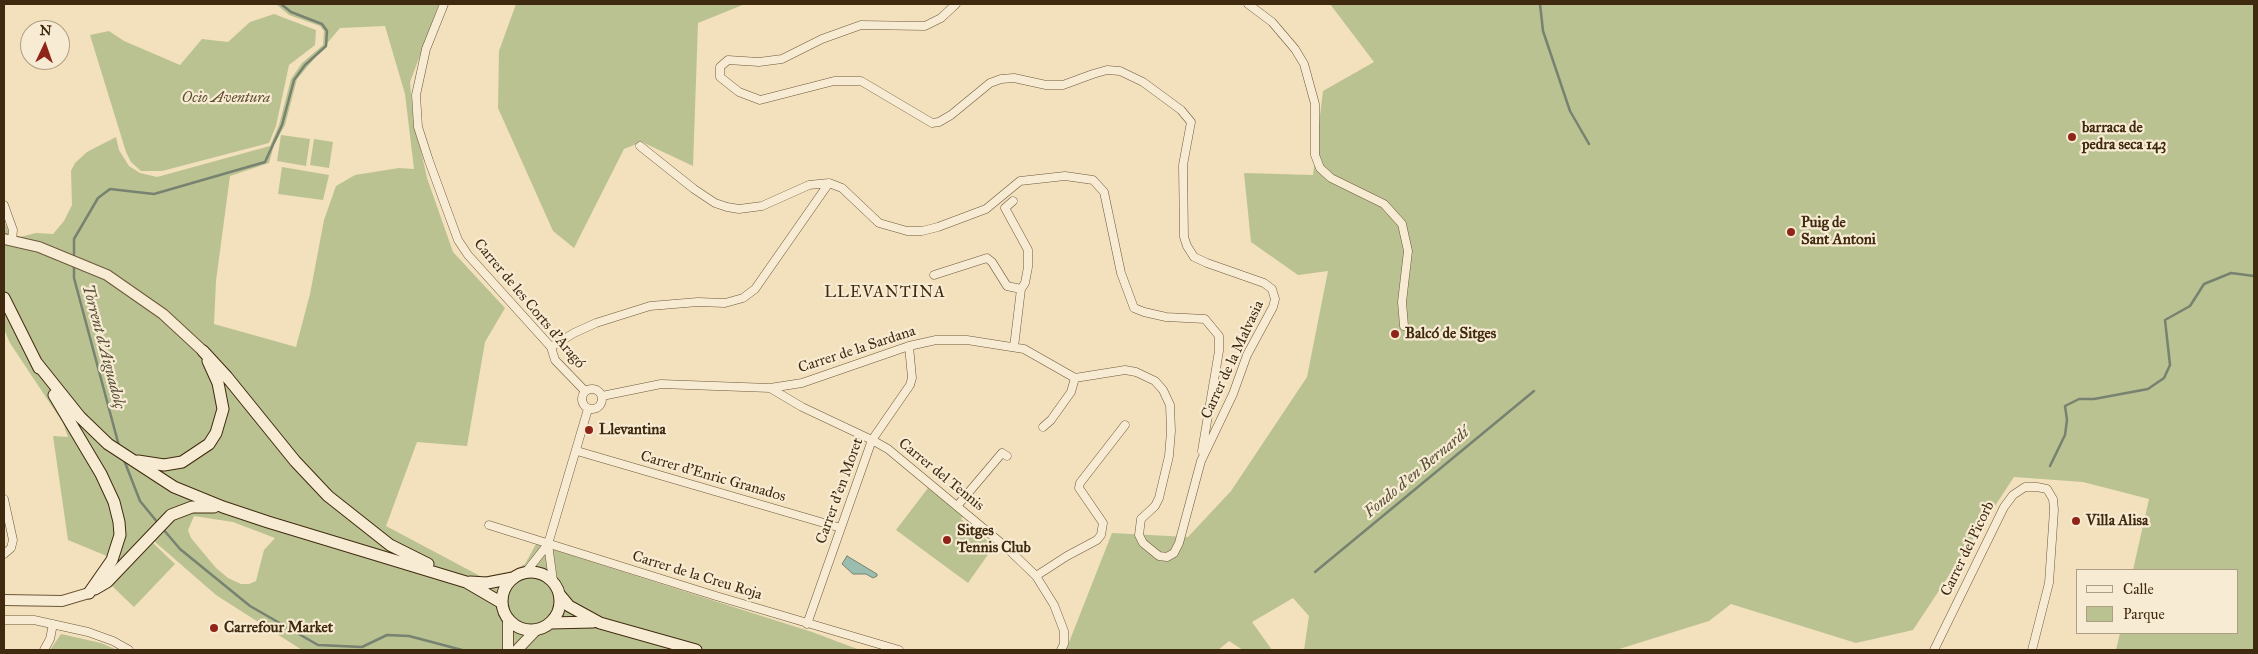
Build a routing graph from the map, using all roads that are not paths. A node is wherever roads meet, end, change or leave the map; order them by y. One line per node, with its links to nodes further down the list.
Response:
1 (444, 4): 14 (street, Carrer de les Corts d'Aragó)
2 (956, 4): 29 (street, Carrer de la Malvasia)
3 (1248, 4): 12 (street)
4 (640, 146): 5 (street)
5 (829, 183): 14 (street); 29 (street)
6 (1013, 201): 10 (street)
7 (4, 205): 8 (street)
8 (8, 240): 16 (street)
9 (934, 275): 10 (street)
10 (1021, 289): 15 (street)
11 (4, 298): 17 (main road)
12 (1404, 326)
13 (909, 346): 15 (street, Carrer de la Sardana); 19 (street, Carrer de la Sardana); 25 (street, Carrer d'en Moret)
14 (551, 347): 20 (street, Carrer de les Corts d'Aragó)
15 (1014, 347): 18 (street, Carrer de la Sardana)
16 (203, 351): 28 (main road); 40 (main road)
17 (36, 362): 28 (main road); 42 (main road)
18 (1074, 378): 24 (street); 29 (street, Carrer de la Malvasia)
19 (770, 388): 21 (street, Carrer de la Sardana); 25 (street, Carrer del Tennis)
20 (585, 391): 21 (street); 22 (street)
21 (602, 396): 22 (street)
22 (588, 409): 26 (street)
23 (1125, 425): 38 (street)
24 (1043, 426)
25 (872, 440): 31 (street, Carrer del Tennis); 34 (street, Carrer d'en Moret)
26 (577, 451): 34 (street, Carrer d'Enric Granados); 35 (street)
27 (1008, 456): 31 (street)
28 (127, 458): 32 (main road)
29 (1201, 461)
30 (4, 499): 36 (street)
31 (958, 505): 38 (street, Carrer del Tennis)
32 (223, 508): 40 (main road); 42 (main road)
33 (489, 524): 35 (street, Carrer de la Creu Roja)
34 (841, 528): 51 (street, Carrer d'en Moret)
35 (548, 544): 37 (street); 41 (street); 51 (street, Carrer de la Creu Roja)
36 (4, 554)
37 (526, 572): 39 (main road); 41 (main road)
38 (1036, 576): 59 (street, Carrer del Tennis)
39 (513, 578): 40 (main road); 45 (main road)
40 (462, 581): 45 (main road)
41 (553, 581): 43 (main road)
42 (89, 592): 44 (street)
43 (559, 594): 48 (main road); 49 (main road)
44 (4, 600)
45 (502, 603): 46 (main road)
46 (508, 619): 52 (main road); 55 (street)
47 (4, 620): 50 (street)
48 (550, 623): 49 (main road); 52 (main road)
49 (600, 623): 57 (main road)
50 (54, 624): 53 (street); 54 (street)
51 (807, 624): 58 (street, Carrer de la Creu Roja)
52 (536, 630): 56 (street)
53 (44, 650)
54 (129, 650)
55 (508, 650)
56 (517, 650)
57 (696, 650)
58 (898, 650)
59 (1061, 650)
60 (1934, 650): 61 (street, Carrer del Picorb)
61 (2032, 650)

